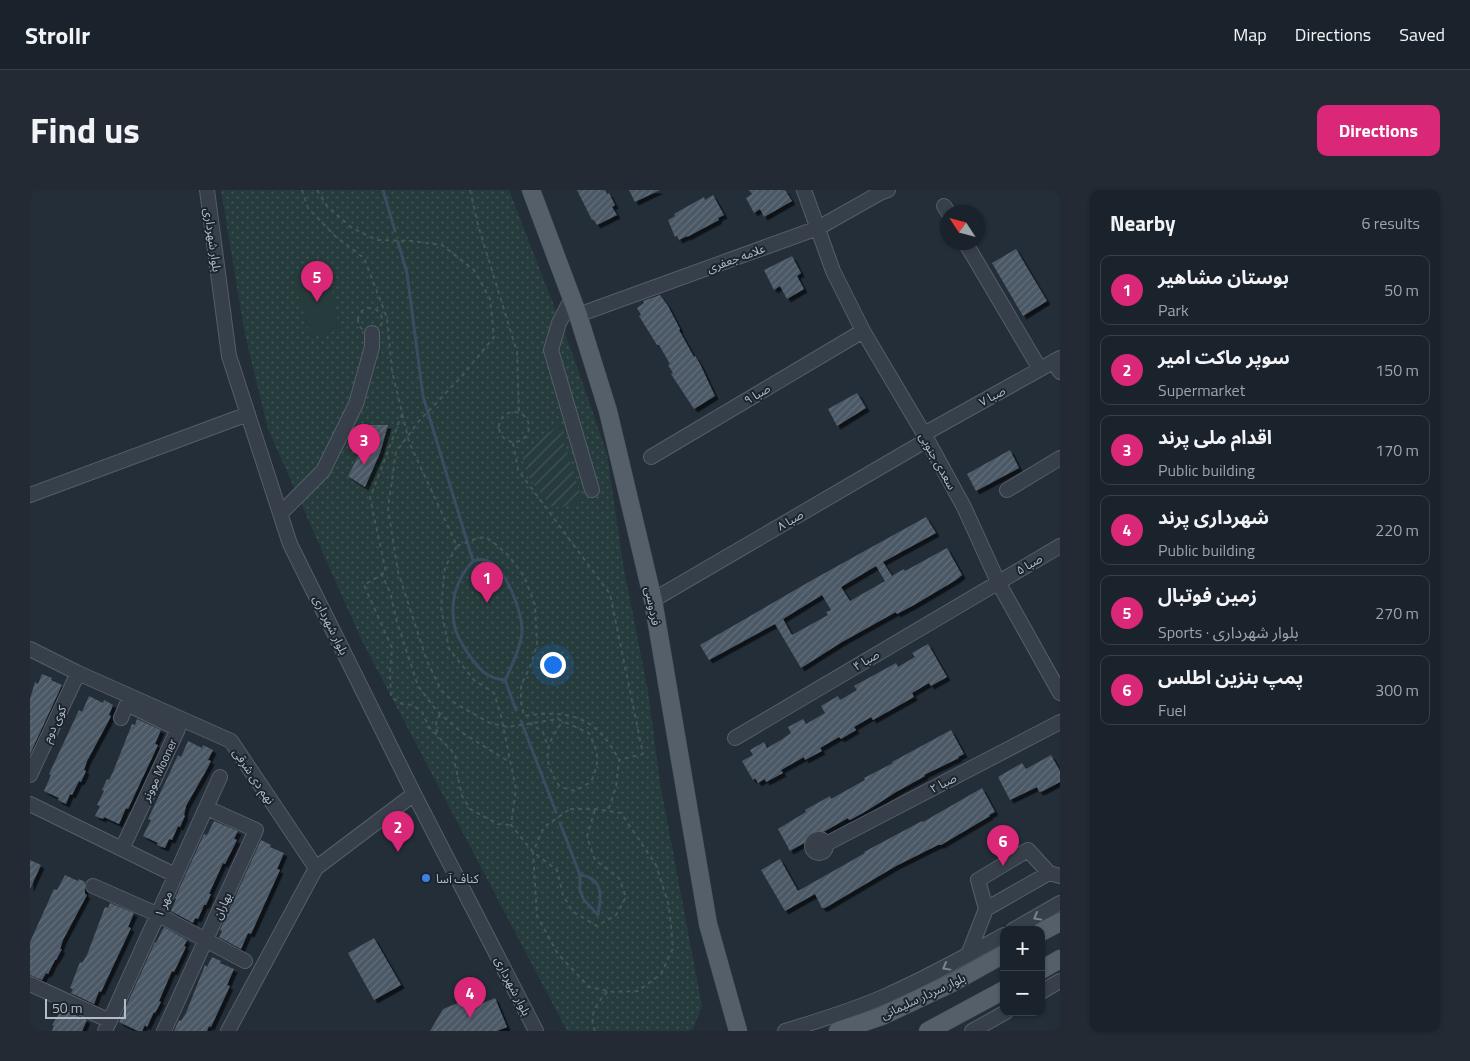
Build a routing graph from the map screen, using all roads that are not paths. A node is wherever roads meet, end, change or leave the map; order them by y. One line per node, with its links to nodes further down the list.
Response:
1 (207, 190): 12 (street, بلوار شهرداری)
2 (531, 190): 7 (main road, فردوسی)
3 (804, 190): 5 (street, سعدی جنوبی)
4 (888, 190): 5 (street, علامه جعفری)
5 (818, 228): 7 (street, علامه جعفری); 8 (street, سعدی جنوبی)
6 (971, 250): 11 (street)
7 (575, 306): 16 (street); 22 (main road, فردوسی)
8 (863, 331): 13 (street, سعدی جنوبی); 14 (street, صبا ۹)
9 (372, 333): 19 (street)
10 (1058, 364): 11 (street, صبا ۷)
11 (1040, 369): 13 (street, صبا ۷)
12 (248, 414): 18 (street); 19 (street, بلوار شهرداری)
13 (925, 437): 21 (street, سعدی جنوبی); 22 (street, صبا ۸)
14 (651, 457)
15 (1060, 458): 17 (street)
16 (592, 490)
17 (1007, 490)
18 (30, 495)
19 (281, 513): 31 (street, بلوار شهرداری)
20 (1060, 546): 21 (street, صبا ۵)
21 (998, 582): 25 (street, سعدی جنوبی); 28 (street, صبا ۴)
22 (653, 600): 62 (main road, فردوسی)
23 (30, 649): 24 (street, نهم دی شرقی)
24 (78, 673): 29 (street, کوی دوم); 36 (street, نهم دی شرقی)
25 (1060, 693)
26 (120, 718): 35 (street, موونر Mooner)
27 (1060, 722): 34 (street, صبا ۲)
28 (735, 738)
29 (30, 775)
30 (220, 777): 33 (street, مهر ۱)
31 (414, 794): 36 (street); 61 (street, بلوار شهرداری)
32 (30, 804): 35 (street)
33 (207, 808): 38 (street, مهر ۱); 47 (street, بهاران)
34 (826, 844)
35 (122, 849): 38 (street)
36 (316, 868): 60 (street)
37 (1055, 874): 41 (street); 41 (street)
38 (175, 875): 42 (street, مهر ۱)
39 (94, 886): 42 (street)
40 (1060, 903): 44 (street, one-way to 44)
41 (986, 909): 48 (street)
42 (159, 914): 47 (street); 58 (street, مهر ۱)
43 (1060, 922): 45 (main road)
44 (1020, 926)
45 (1045, 930)
46 (1000, 937): 48 (street)
47 (206, 941): 51 (street); 59 (street, بهاران)
48 (968, 955): 63 (street, one-way to 63)
49 (1000, 956): 64 (main road, بلوار سردار سلیمانی)
50 (1060, 959): 52 (main road)
51 (245, 961)
52 (1045, 968)
53 (1060, 981): 55 (street)
54 (30, 984): 58 (street)
55 (1045, 990)
56 (1000, 992): 65 (main road)
57 (1000, 1015): 66 (street)
58 (108, 1026)
59 (164, 1031)
60 (228, 1031)
61 (536, 1031)
62 (738, 1031)
63 (785, 1031)
64 (838, 1031)
65 (928, 1031)
66 (972, 1031)

